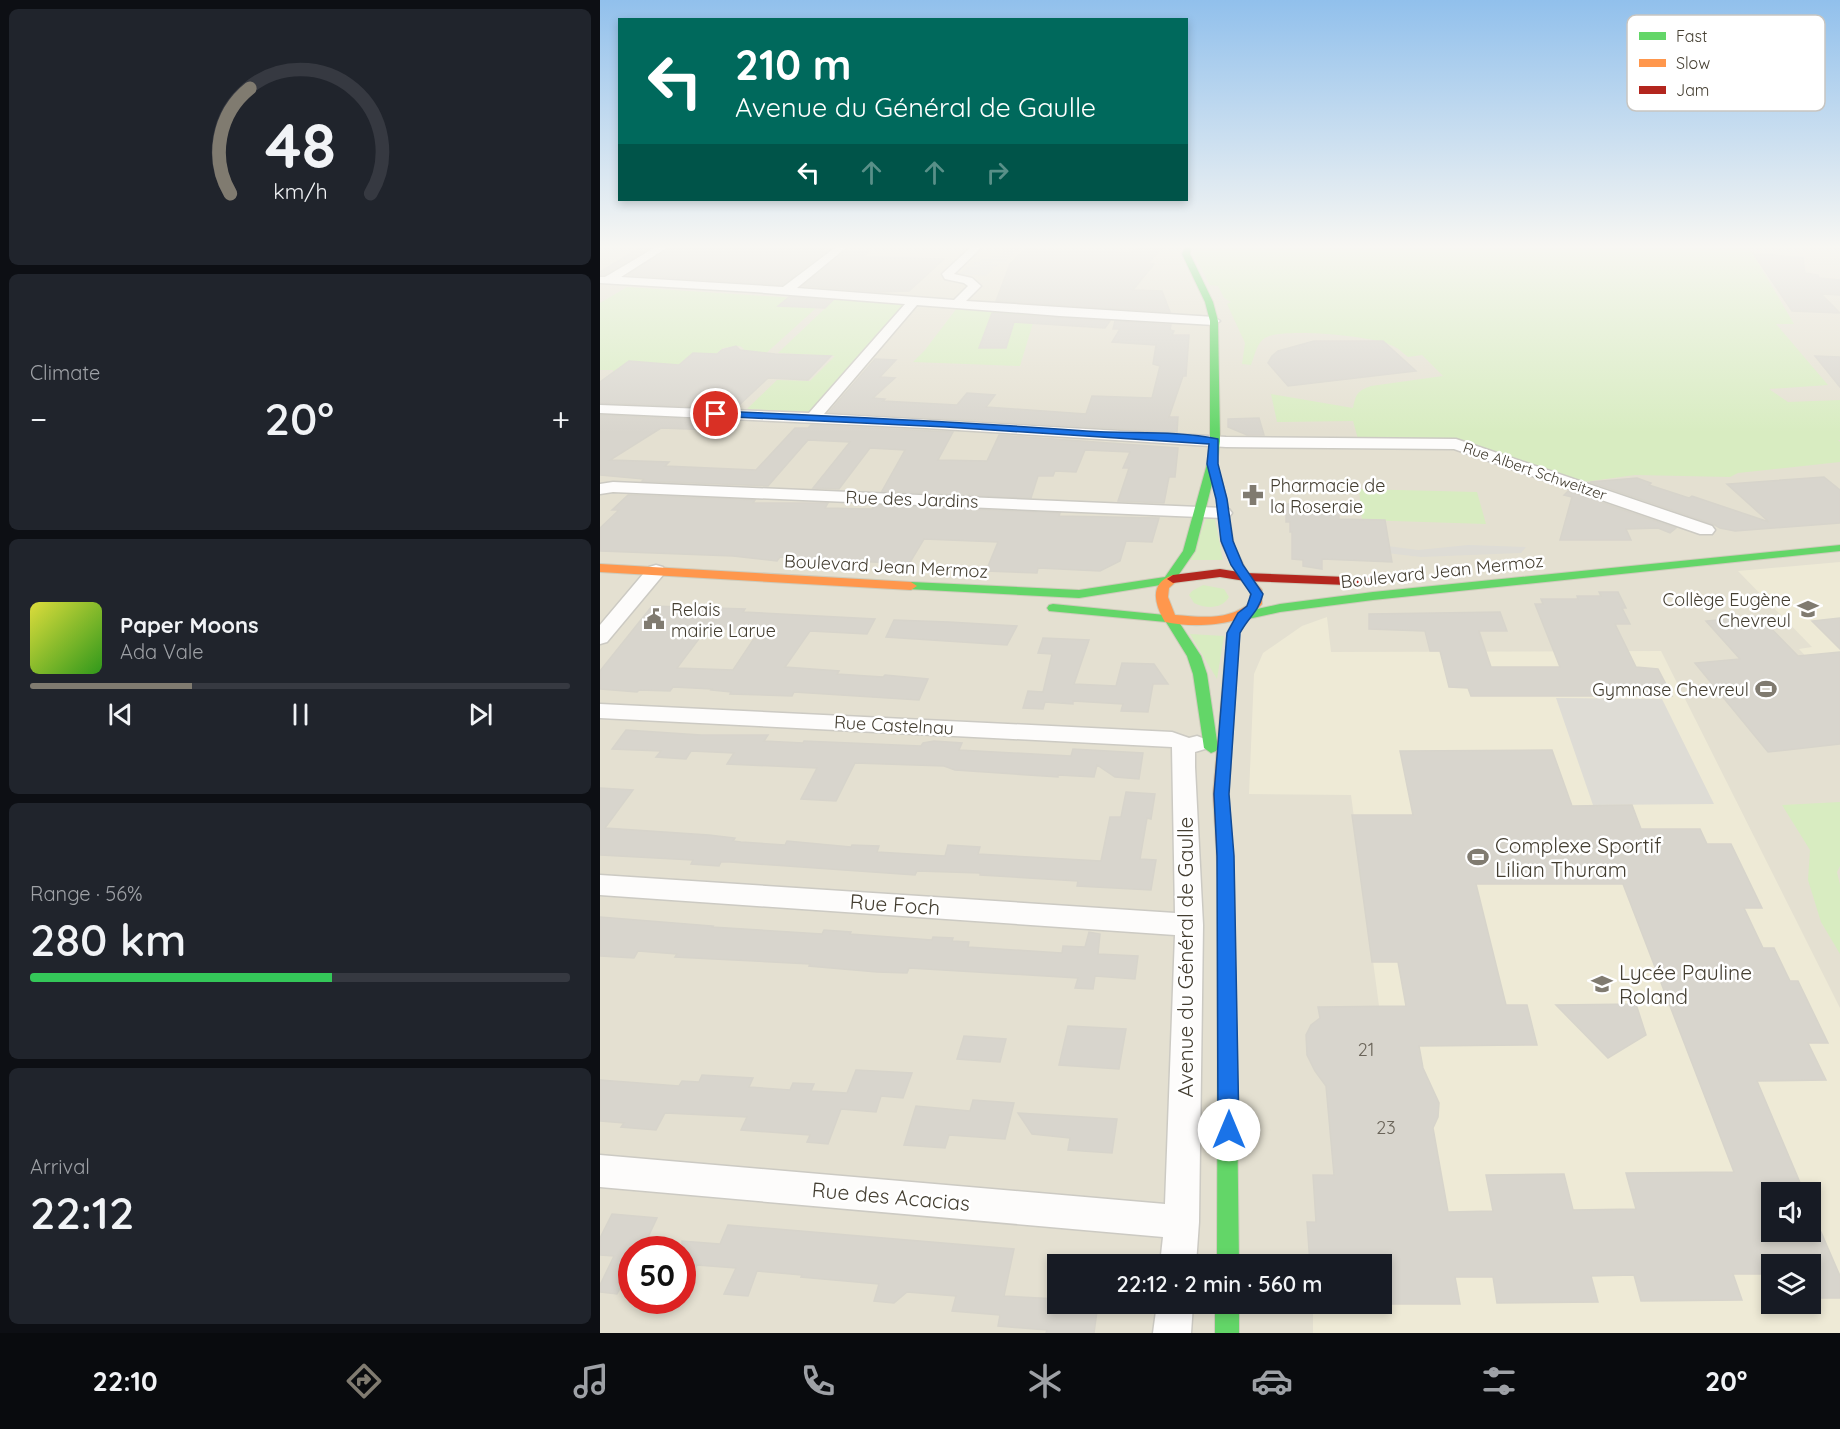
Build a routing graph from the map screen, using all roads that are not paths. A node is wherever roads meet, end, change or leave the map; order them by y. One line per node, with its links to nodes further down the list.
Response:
1 (906, 309): 6 (street)
2 (1014, 309): 4 (street)
3 (1211, 309): 4 (main road)
4 (1214, 321): 7 (main road)
5 (600, 409): 6 (street, Rue Albert Schweitzer)
6 (812, 419): 7 (street, Rue Albert Schweitzer)
7 (1215, 441): 8 (main road); 12 (street, Rue Albert Schweitzer)
8 (1212, 464): 10 (main road); 11 (main road)
9 (600, 489): 11 (street, Rue des Jardins)
10 (1223, 513): 11 (street, Rue des Jardins); 18 (main road)
11 (1198, 514): 19 (main road)
12 (1706, 530)
13 (1840, 538): 15 (main road)
14 (1840, 548): 15 (main road)
15 (1641, 562): 18 (main road, Boulevard Jean Mermoz); 21 (main road, Boulevard Jean Mermoz)
16 (600, 568): 17 (main road, Boulevard Jean Mermoz)
17 (651, 577): 19 (main road, Boulevard Jean Mermoz); 20 (main road, Boulevard Jean Mermoz); 22 (main road, Boulevard Jean Mermoz); 23 (street)
18 (1245, 577): 19 (main road, Boulevard Jean Mermoz); 21 (main road)
19 (1169, 580): 22 (main road)
20 (600, 582)
21 (1243, 616): 22 (main road, Boulevard Jean Mermoz); 26 (main road, Avenue du Général de Gaulle)
22 (1170, 619): 25 (main road, Avenue du Général de Gaulle)
23 (600, 638)
24 (600, 711): 25 (street, Rue Castelnau)
25 (1197, 744): 26 (main road, Avenue du Général de Gaulle); 28 (street, Avenue du Général de Gaulle)
26 (1221, 794): 32 (main road, Avenue du Général de Gaulle)
27 (600, 885): 28 (street, Rue Foch)
28 (1189, 925): 30 (street, Avenue du Général de Gaulle)
29 (600, 1171): 30 (street, Rue des Acacias)
30 (1182, 1222): 31 (street, Avenue du Général de Gaulle)
31 (1179, 1254)
32 (1228, 1254)
33 (1174, 1314): 35 (street)
34 (1227, 1314): 36 (main road)
35 (1172, 1333)
36 (1227, 1333)

